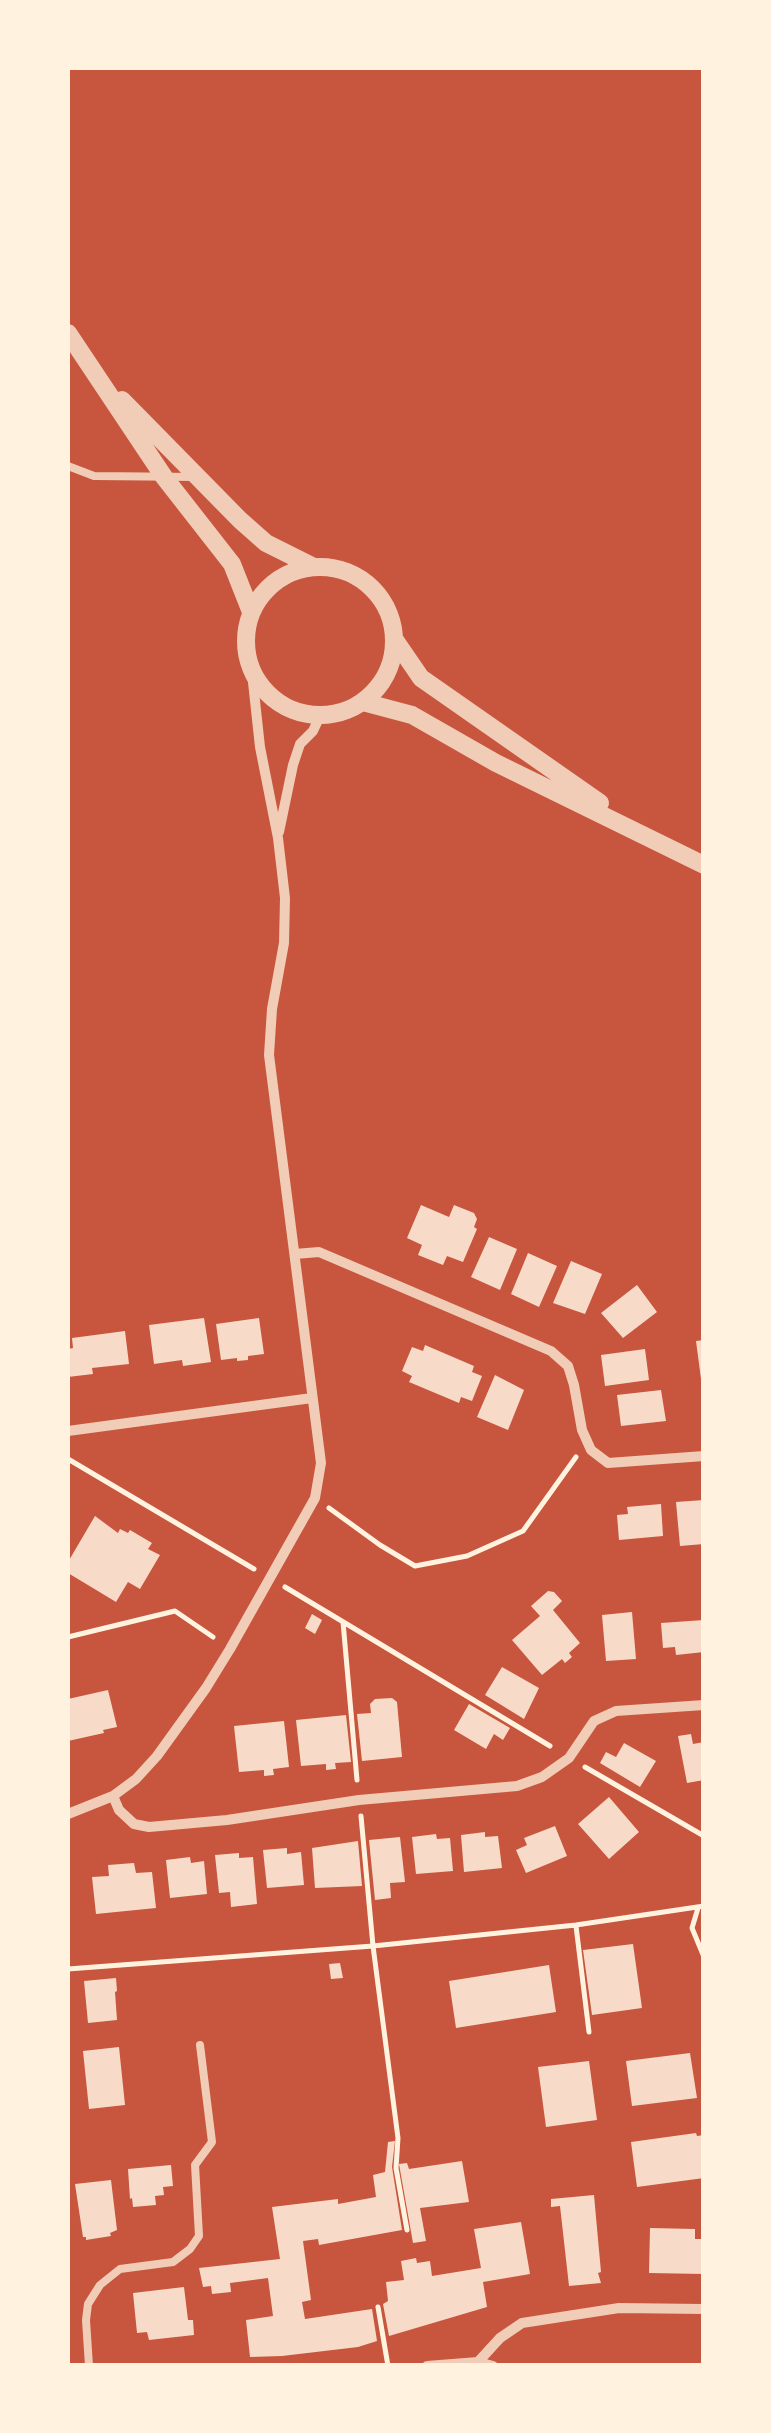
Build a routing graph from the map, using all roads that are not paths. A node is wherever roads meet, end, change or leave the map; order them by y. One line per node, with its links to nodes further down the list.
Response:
1 (68, 333): 2 (street)
2 (92, 370): 4 (street); 5 (street)
3 (68, 466): 4 (lane)
4 (164, 477): 5 (lane); 7 (street)
5 (200, 478): 6 (street)
6 (312, 566): 7 (street); 8 (street)
7 (250, 612): 9 (street)
8 (395, 640): 10 (street); 12 (street)
9 (252, 673): 11 (street); 13 (street)
10 (363, 702): 11 (street); 12 (street)
11 (320, 716): 13 (street)
12 (644, 834): 14 (street)
13 (278, 838): 15 (street)
14 (704, 865)
15 (295, 1254): 16 (street); 18 (street)
16 (312, 1398): 17 (street); 20 (street)
17 (68, 1431)
18 (704, 1456)
19 (704, 1705): 20 (street)
20 (113, 1796): 21 (street)
21 (68, 1814)
22 (200, 2045): 25 (lane)
23 (704, 2309): 24 (street)
24 (478, 2364): 26 (street); 27 (street)
25 (89, 2366)
26 (428, 2366)
27 (493, 2366)

